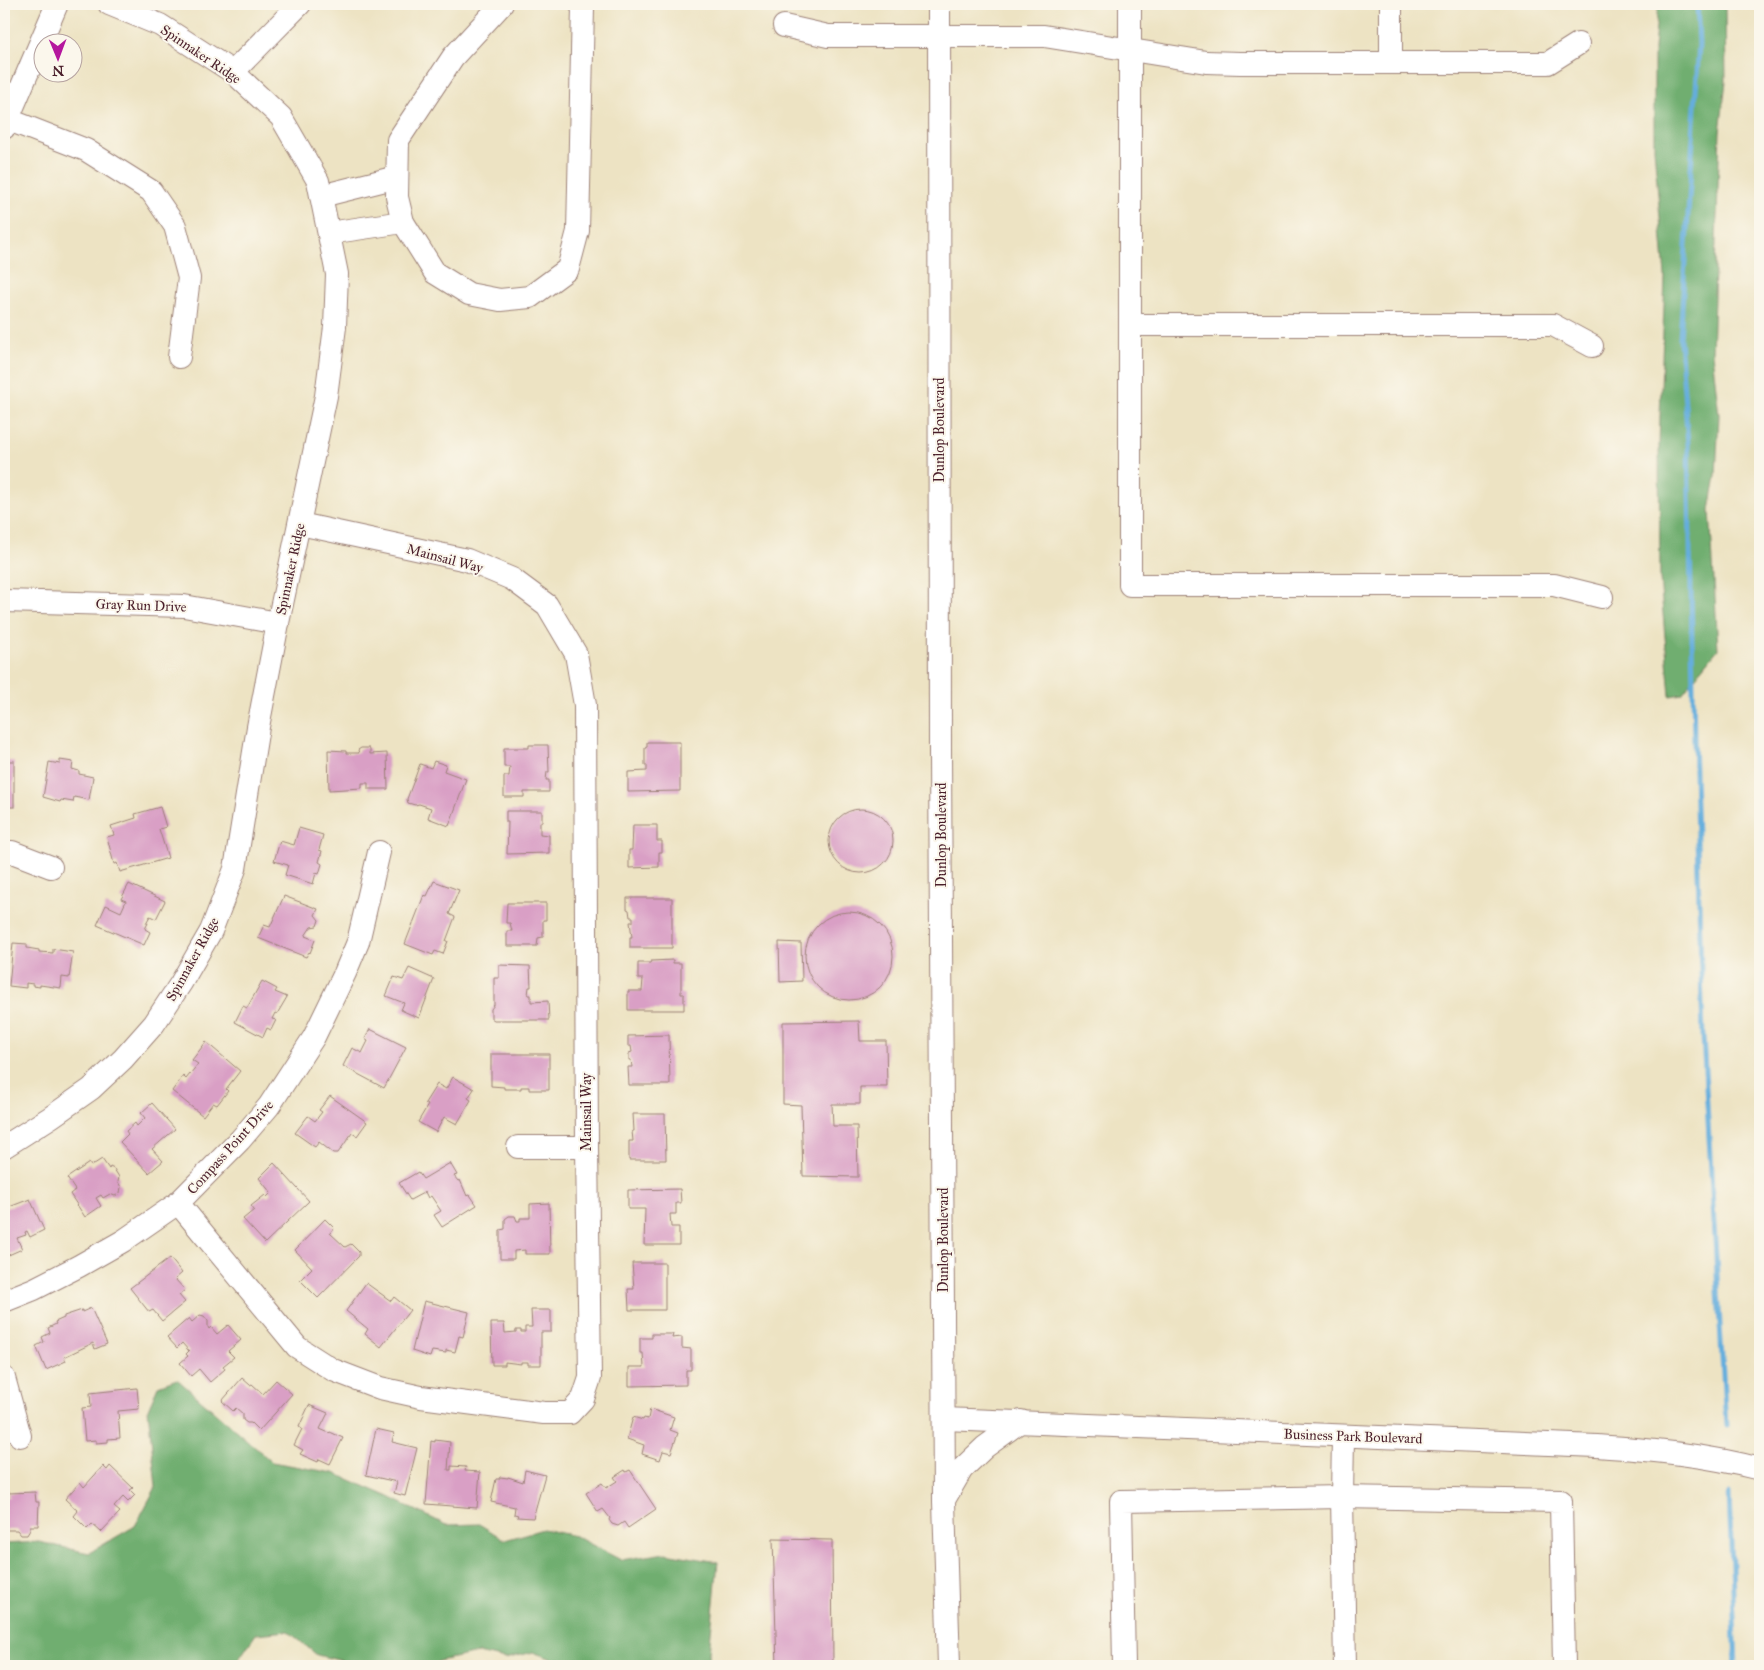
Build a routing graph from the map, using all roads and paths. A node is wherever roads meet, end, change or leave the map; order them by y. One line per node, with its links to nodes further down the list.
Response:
1 (57, 4): 15 (street)
2 (109, 4): 14 (street, Spinnaker Ridge)
3 (300, 4): 14 (street)
4 (502, 4): 16 (street)
5 (580, 4): 18 (street)
6 (939, 4): 10 (street, Dunlop Boulevard)
7 (1130, 4): 12 (street)
8 (1391, 4): 13 (street)
9 (784, 26): 10 (street)
10 (939, 36): 12 (street); 36 (street, Dunlop Boulevard)
11 (1578, 44): 13 (street)
12 (1130, 49): 13 (street); 20 (street)
13 (1391, 63)
14 (233, 72): 17 (street, Spinnaker Ridge)
15 (5, 121): 22 (street)
16 (397, 177): 17 (street); 18 (street)
17 (321, 196): 19 (street, Spinnaker Ridge)
18 (402, 222): 19 (street)
19 (329, 233): 23 (street, Spinnaker Ridge)
20 (1130, 325): 21 (street); 24 (street)
21 (1592, 346)
22 (179, 356)
23 (300, 524): 26 (street, Spinnaker Ridge); 32 (street, Mainsail Way)
24 (1602, 597)
25 (4, 601): 26 (street, Gray Run Drive)
26 (278, 624): 30 (street, Spinnaker Ridge)
27 (4, 852): 29 (street)
28 (379, 852): 33 (street, Compass Point Drive)
29 (51, 866)
30 (4, 1147)
31 (518, 1147): 32 (street)
32 (587, 1147): 33 (street, Mainsail Way)
33 (178, 1203): 34 (street, Compass Point Drive)
34 (4, 1301)
35 (4, 1378): 38 (street)
36 (944, 1419): 37 (street, Business Park Boulevard); 42 (street, Dunlop Boulevard)
37 (1021, 1421): 39 (street, Business Park Boulevard); 42 (street)
38 (20, 1436)
39 (1343, 1436): 40 (street, Business Park Boulevard); 41 (street)
40 (1760, 1469)
41 (1342, 1497): 44 (street); 45 (street); 46 (street)
42 (944, 1501): 43 (street, Dunlop Boulevard)
43 (949, 1666)
44 (1124, 1666)
45 (1346, 1666)
46 (1564, 1666)

